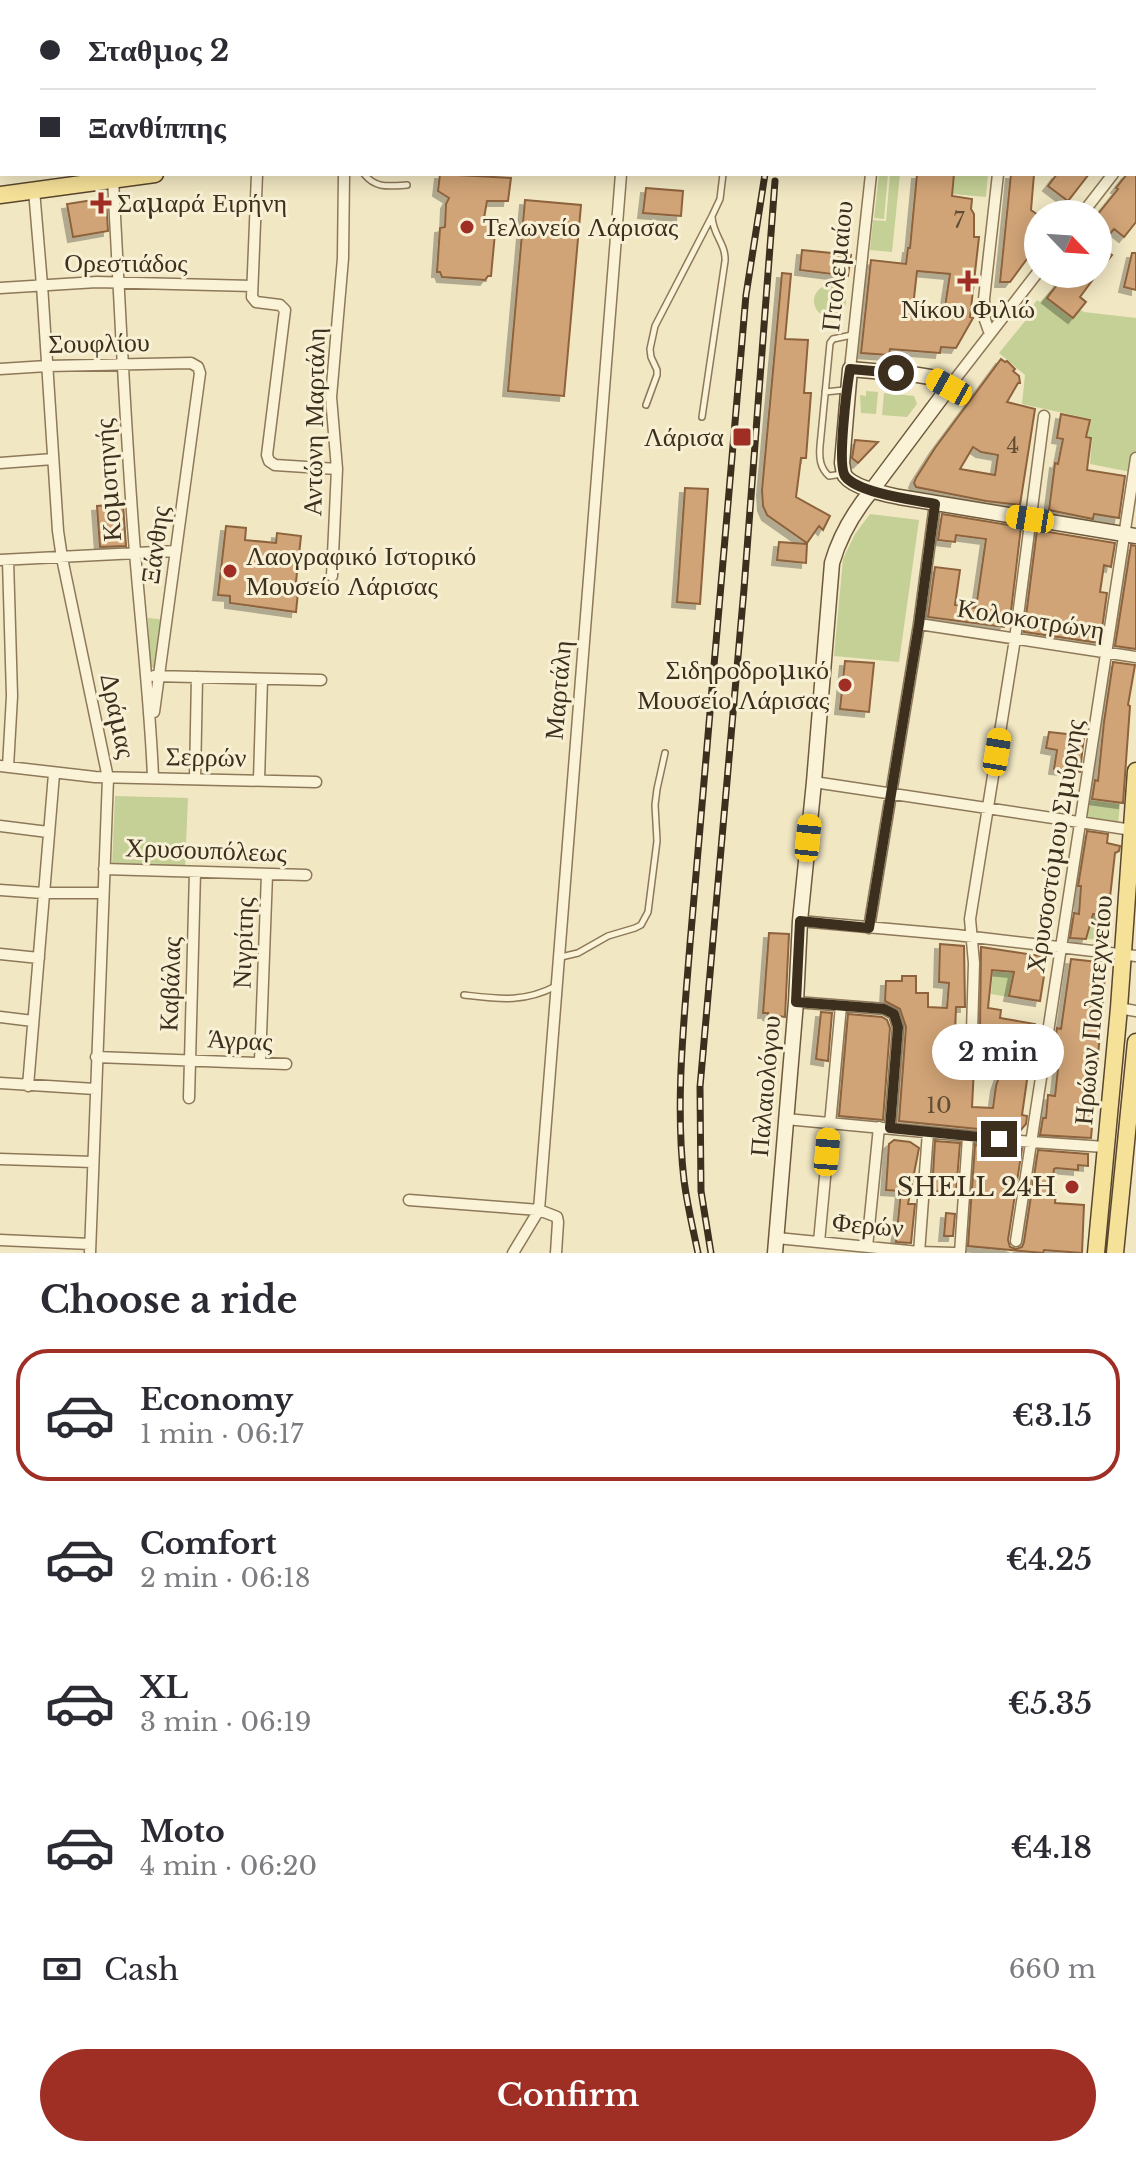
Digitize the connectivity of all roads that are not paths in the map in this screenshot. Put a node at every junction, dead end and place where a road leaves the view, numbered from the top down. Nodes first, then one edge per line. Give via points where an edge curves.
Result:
1 (141, 176) edge
2 (257, 176) edge
3 (344, 176) edge
4 (366, 176) edge
5 (621, 176) edge
6 (723, 176) edge
7 (871, 176) edge
8 (998, 176) edge
9 (1111, 176) edge
10 (113, 180) junction
11 (407, 185) dead end
12 (34, 190) junction
13 (0, 195) edge
14 (1093, 200) edge
15 (712, 216) junction
16 (119, 283) junction
17 (42, 285) junction
18 (252, 286) junction
19 (0, 288) edge
20 (1026, 288) edge
21 (990, 334) junction
22 (853, 335) junction
23 (122, 364) junction
24 (47, 366) junction
25 (198, 367) joint
26 (0, 369) edge
27 (850, 369) junction
28 (949, 387) junction
29 (847, 390) junction
30 (825, 392) junction
31 (646, 405) dead end
32 (1044, 416) dead end
33 (702, 417) dead end
34 (1136, 458) edge
35 (53, 459) junction
36 (0, 463) edge
37 (337, 469) junction
38 (844, 473) junction
39 (872, 490) junction
40 (935, 504) junction
41 (1030, 519) junction
42 (1130, 535) edge
43 (176, 551) junction
44 (135, 555) junction
45 (62, 558) junction
46 (4, 560) edge
47 (332, 576) dead end
48 (919, 624) junction
49 (1015, 639) junction
50 (1106, 653) junction
51 (1136, 657) edge
52 (148, 676) junction
53 (160, 676) junction
54 (197, 677) junction
55 (262, 679) junction
56 (321, 680) dead end
57 (151, 730) junction
58 (665, 753) dead end
59 (4, 766) edge
60 (1136, 771) edge
61 (54, 774) junction
62 (153, 777) junction
63 (108, 778) junction
64 (195, 779) junction
65 (259, 780) junction
66 (316, 782) dead end
67 (814, 782) junction
68 (891, 794) junction
69 (989, 808) junction
70 (1081, 822) junction
71 (0, 826) edge
72 (1132, 830) junction
73 (48, 832) junction
74 (104, 869) junction
75 (195, 872) junction
76 (267, 874) junction
77 (306, 875) dead end
78 (0, 890) edge
79 (43, 893) junction
80 (103, 893) junction
81 (800, 921) junction
82 (869, 928) junction
83 (971, 937) junction
84 (1062, 947) junction
85 (0, 954) edge
86 (1130, 955) edge
87 (559, 957) junction
88 (39, 958) junction
89 (557, 985) junction
90 (464, 995) dead end
91 (796, 1002) junction
92 (841, 1006) junction
93 (1119, 1008) junction
94 (1136, 1011) edge
95 (0, 1017) edge
96 (33, 1021) junction
97 (1136, 1042) edge
98 (942, 1044) dead end
99 (96, 1057) junction
100 (190, 1059) junction
101 (260, 1062) junction
102 (286, 1064) dead end
103 (0, 1083) edge
104 (28, 1086) junction
105 (95, 1089) junction
106 (189, 1098) dead end
107 (786, 1119) junction
108 (830, 1122) junction
109 (884, 1128) junction
110 (928, 1132) junction
111 (968, 1137) junction
112 (1031, 1142) junction
113 (1105, 1147) junction
114 (0, 1159) edge
115 (93, 1162) junction
116 (409, 1200) dead end
117 (539, 1210) junction
118 (0, 1240) edge
119 (1016, 1241) dead end
120 (819, 1242) junction
121 (776, 1246) edge
122 (867, 1247) junction
123 (90, 1248) edge
124 (919, 1252) edge
125 (513, 1253) edge
126 (556, 1253) edge
127 (954, 1253) edge
128 (960, 1253) edge
129 (1096, 1253) edge
130 (1115, 1253) edge

1 - 10 main road
2 - 18 street
3 - 37 street, Αντώνη Μαρτάλη via 331,397
4 - 11 lane via 381,187
5 - 87 street, Μαρτάλη
6 - 15 lane
7 - 22 street, Πτολεμαίου
8 - 21 street via 984,299
9 - 14 street
10 - 12 main road
10 - 16 street, Κομοτηνής
12 - 13 main road
12 - 17 street, Δράμας
15 - 31 lane via 655,326 650,349 657,375
15 - 33 lane via 725,254
16 - 17 street, Ορεστιάδος
16 - 18 street, Ορεστιάδος
16 - 23 street, Κομοτηνής
17 - 19 street, Ορεστιάδος
17 - 24 street, Δράμας
18 - 37 street via 256,302 285,310 269,461
20 - 21 street, Παλαιολόγου
21 - 28 street, Παλαιολόγου
22 - 27 street, Πτολεμαίου
22 - 30 lane via 830,343
23 - 24 street, Σουφλίου
23 - 25 street, Σουφλίου
23 - 44 street, Κομοτηνής
24 - 26 street, Σουφλίου
24 - 35 street, Δράμας
25 - 43 street, Ξάνθης
27 - 28 street via 918,375
27 - 29 street, Πτολεμαίου
28 - 39 street, Παλαιολόγου
29 - 30 lane
29 - 38 street, Πτολεμαίου
30 - 38 lane via 820,461 829,476
32 - 41 street
34 - 42 street, Χρυσοστόμου Σμύρνης
35 - 36 street
35 - 45 street, Δράμας
37 - 47 street, Αντώνη Μαρτάλη
38 - 39 street
39 - 40 street
39 - 67 street, Παλαιολόγου via 849,521 832,563
40 - 41 street
40 - 48 street
41 - 42 street
41 - 49 street
42 - 50 street, Χρυσοστόμου Σμύρνης
43 - 44 street
43 - 53 street, Ξάνθης
44 - 45 street
44 - 52 street, Κομοτηνής
45 - 46 street
45 - 63 street, Δράμας
46 - 59 street via 12,696
48 - 49 street, Κολοκοτρώνη
48 - 68 street
49 - 50 street, Κολοκοτρώνη
49 - 69 street
50 - 51 street, Κολοκοτρώνη
50 - 70 street, Χρυσοστόμου Σμύρνης
52 - 53 street
52 - 57 street, Κομοτηνής
53 - 54 street
53 - 57 street, Ξάνθης
54 - 55 street
54 - 64 street
55 - 56 street
55 - 65 street
57 - 62 street, Κομοτηνής
58 - 87 lane via 645,920
59 - 61 street, Σερρών
60 - 72 main road, Ηρώων Πολυτεχνείου
61 - 63 street, Σερρών
61 - 73 street
62 - 63 street, Σερρών
62 - 64 street, Σερρών
63 - 74 street, Δράμας
64 - 65 street, Σερρών
65 - 66 street, Σερρών
67 - 68 street
67 - 81 street, Παλαιολόγου
68 - 69 street
68 - 82 street
69 - 70 street
69 - 83 street
70 - 72 street
70 - 84 street, Χρυσοστόμου Σμύρνης
71 - 73 street
72 - 86 main road, Ηρώων Πολυτεχνείου
73 - 79 street
74 - 75 street, Χρυσουπόλεως
74 - 80 street, Δράμας
75 - 76 street, Χρυσουπόλεως
75 - 100 street, Καβάλας
76 - 77 street, Χρυσουπόλεως
76 - 101 street, Νιγρίτης
78 - 79 street
79 - 80 street
79 - 88 street
80 - 99 street, Δράμας
81 - 82 street
81 - 91 street, Παλαιολόγου
82 - 83 street
83 - 84 street
83 - 98 street via 972,1032 966,1041
84 - 86 street
84 - 112 street, Χρυσοστόμου Σμύρνης
85 - 88 street
86 - 93 main road, Ηρώων Πολυτεχνείου
87 - 89 street, Μαρτάλη
88 - 96 street
89 - 90 lane via 506,1000
89 - 117 street, Μαρτάλη
91 - 92 street
91 - 107 street, Παλαιολόγου
92 - 108 street
92 - 109 street via 894,1014 898,1027
93 - 94 street
93 - 113 main road, Ηρώων Πολυτεχνείου
95 - 96 street
96 - 104 street
97 - 130 main road, Ηρώων Πολυτεχνείου
99 - 100 street, Άγρας
99 - 105 street, Δράμας
100 - 101 street, Άγρας
100 - 106 street, Καβάλας
101 - 102 street, Άγρας
103 - 104 street
104 - 105 street
105 - 115 street, Δράμας
107 - 108 street
107 - 121 street, Παλαιολόγου
108 - 109 street
108 - 120 street
109 - 110 street
109 - 122 street
110 - 111 street
110 - 124 street
111 - 112 street
111 - 128 street
112 - 113 street
112 - 119 street, Χρυσοστόμου Σμύρνης
113 - 129 main road, Ηρώων Πολυτεχνείου
114 - 115 street
115 - 123 street, Δράμας
116 - 117 street
117 - 125 street
117 - 126 street via 557,1217
118 - 123 street
120 - 121 street, Φερών
120 - 122 street, Φερών
122 - 124 street, Φερών
124 - 127 street, Φερών

